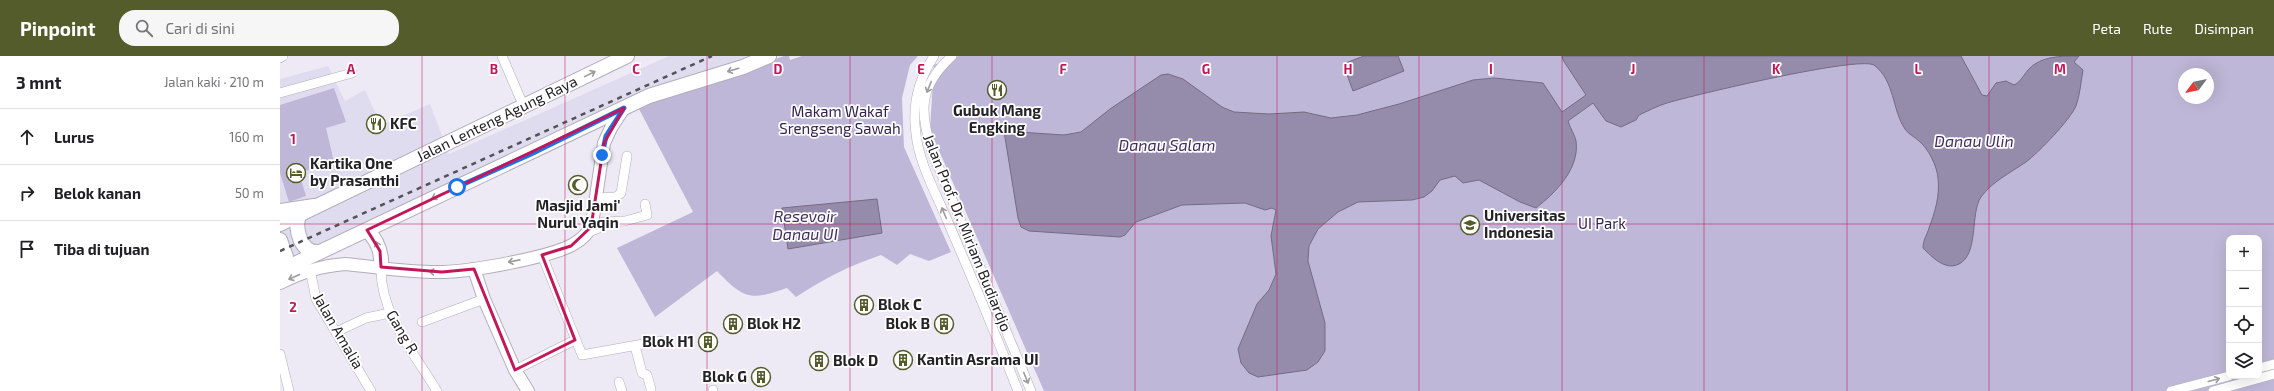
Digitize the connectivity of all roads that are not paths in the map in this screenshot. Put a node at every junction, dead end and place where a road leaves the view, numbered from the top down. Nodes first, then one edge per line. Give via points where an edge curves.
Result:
1 (284, 56) edge
2 (502, 56) edge
3 (627, 56) edge
4 (769, 56) edge
5 (934, 56) edge
6 (952, 56) edge
7 (280, 58) edge
8 (352, 74) dead end
9 (280, 93) edge
10 (524, 107) junction
11 (624, 108) junction
12 (627, 156) dead end
13 (596, 198) junction
14 (322, 204) junction
15 (645, 204) dead end
16 (280, 210) edge
17 (300, 215) junction
18 (961, 222) junction
19 (280, 224) edge
20 (950, 226) junction
21 (367, 230) junction
22 (588, 232) junction
23 (280, 240) edge
24 (319, 252) junction
25 (542, 255) junction
26 (381, 267) junction
27 (310, 269) junction
28 (474, 269) junction
29 (280, 270) edge
30 (280, 283) edge
31 (484, 299) junction
32 (390, 313) junction
33 (422, 322) dead end
34 (336, 332) junction
35 (575, 340) junction
36 (660, 341) dead end
37 (635, 346) junction
38 (280, 354) edge
39 (2274, 364) edge
40 (2262, 367) edge
41 (515, 370) junction
42 (2274, 374) edge
43 (2226, 377) edge
44 (651, 389) dead end
45 (289, 391) edge
46 (371, 391) edge
47 (438, 391) edge
48 (525, 391) edge
49 (1018, 391) edge
50 (1031, 391) edge
51 (2171, 391) edge
52 (2213, 391) edge

1 - 7 street
2 - 10 street
10 -> 3 main road, Jalan Lenteng Agung Raya
4 -> 11 main road via 743,67 660,92
20 -> 5 street, Jalan Prof. Dr. Miriam Budiardjo via 920,155 914,119 918,90
6 -> 18 street, Jalan Prof. Dr. Miriam Budiardjo via 934,74 927,91 923,106 924,125
8 - 9 street
10 - 14 main road, Jalan Lenteng Agung Raya
11 - 13 main road via 610,128 604,143
11 -> 21 main road
12 - 13 street via 621,192 616,196
13 - 22 main road via 594,219
14 - 16 main road
14 - 17 main road, Jalan Lenteng Agung Raya
15 - 22 street via 647,215 625,222 603,222 597,229
17 - 19 main road, Jalan Lenteng Agung Raya
17 - 24 main road via 296,228 301,241 306,247
18 - 20 street
18 -> 50 street, Jalan Prof. Dr. Miriam Budiardjo
20 - 49 street, Jalan Prof. Dr. Miriam Budiardjo
21 - 24 main road
26 -> 21 main road via 380,250
22 - 25 main road via 571,246
23 - 29 main road via 286,257
24 - 29 main road
25 -> 28 main road
25 - 35 street
26 - 27 main road via 345,264
28 -> 26 main road via 442,272
26 - 32 street, Gang R via 382,289
27 -> 30 main road
27 - 34 street, Jalan Amalia via 316,299
28 - 31 main road
31 - 33 street
31 - 41 main road
32 - 34 street via 366,318
32 - 47 street, Gang R
34 - 46 street, Jalan Amalia
35 - 37 street via 584,355
35 - 41 street
36 - 37 street
37 - 44 street via 642,373 647,375
38 - 45 street
39 - 40 street
41 - 48 main road
42 - 52 street
51 -> 43 street

